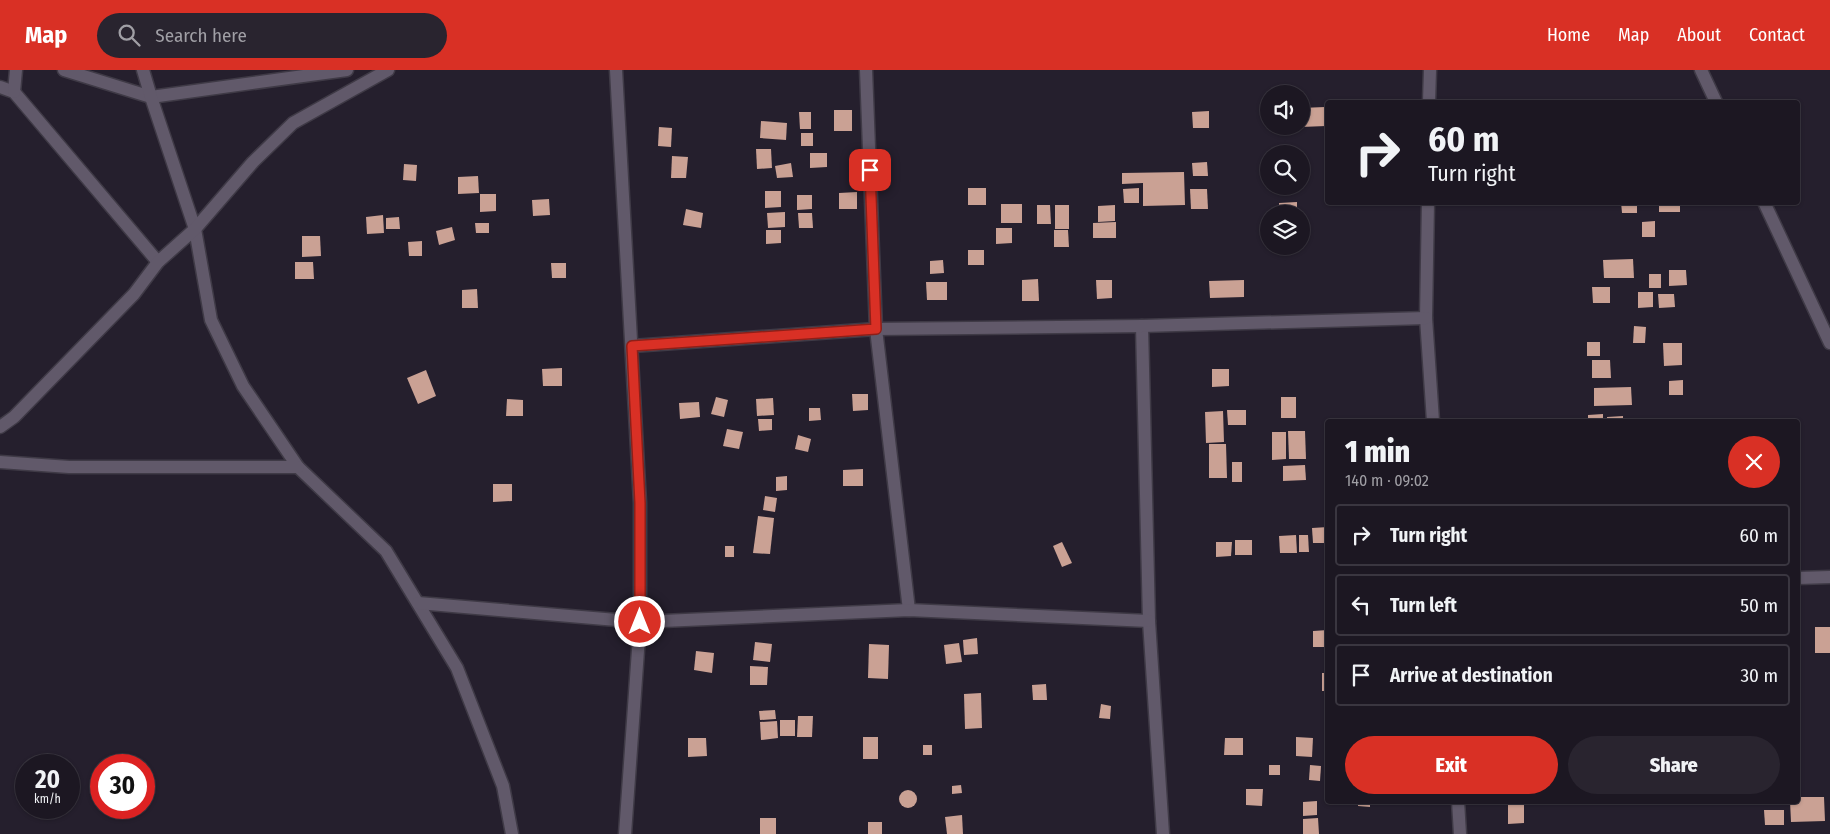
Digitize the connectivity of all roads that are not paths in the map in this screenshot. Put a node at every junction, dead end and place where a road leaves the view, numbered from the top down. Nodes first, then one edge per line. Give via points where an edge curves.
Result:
1 (16, 70) edge
2 (64, 70) edge
3 (143, 70) edge
4 (347, 70) edge
5 (388, 70) edge
6 (616, 70) edge
7 (866, 70) edge
8 (1430, 70) edge
9 (1701, 70) edge
10 (0, 87) edge
11 (14, 92) junction
12 (150, 97) junction
13 (1429, 100) edge
14 (1715, 100) edge
15 (1428, 205) edge
16 (1765, 205) edge
17 (195, 229) junction
18 (158, 262) junction
19 (1426, 318) junction
20 (1142, 326) junction
21 (876, 329) junction
22 (1830, 343) edge
23 (632, 346) junction
24 (1433, 419) edge
25 (0, 427) edge
26 (0, 462) edge
27 (298, 466) junction
28 (1830, 577) edge
29 (1800, 578) edge
30 (418, 603) junction
31 (909, 610) junction
32 (1149, 621) junction
33 (640, 622) junction
34 (1458, 804) edge
35 (512, 834) edge
36 (625, 834) edge
37 (1163, 834) edge
38 (1460, 834) edge

1 - 11 street
2 - 12 street
3 - 12 street
4 - 12 street
5 - 17 street via 293,123 253,162
6 - 23 street
7 - 21 street
8 - 13 street
9 - 14 street
10 - 11 street
11 - 18 street
12 - 17 street
15 - 19 street
16 - 22 street
17 - 18 street
17 - 27 street via 211,320 243,386
18 - 25 street via 134,294 14,417
19 - 20 street
19 - 24 street
20 - 21 street
20 - 32 street
21 - 23 street
21 - 31 street
23 - 33 street via 640,503
26 - 27 street via 69,468
27 - 30 street via 386,551
28 - 29 street
30 - 33 street
30 - 35 street via 457,668 503,786
31 - 32 street
31 - 33 street
32 - 37 street
33 - 36 street
34 - 38 street

